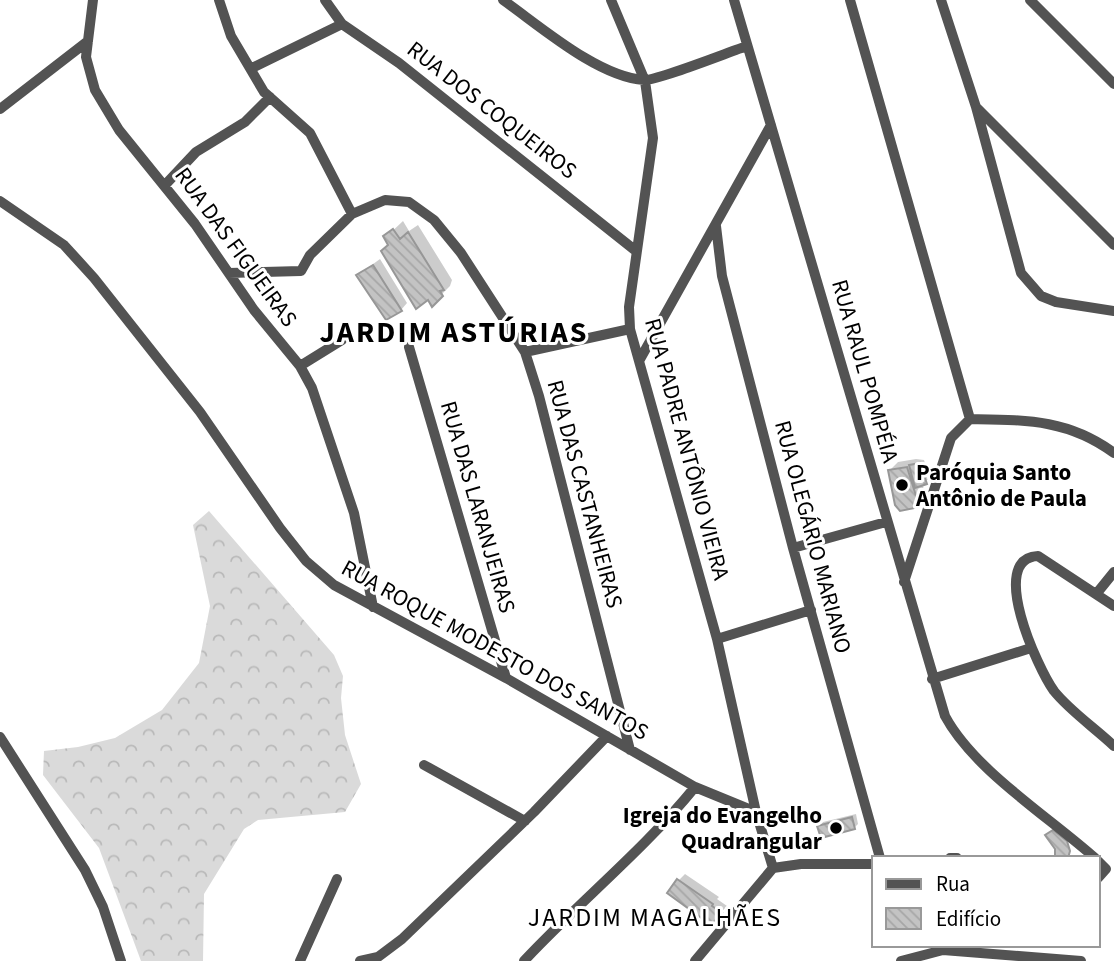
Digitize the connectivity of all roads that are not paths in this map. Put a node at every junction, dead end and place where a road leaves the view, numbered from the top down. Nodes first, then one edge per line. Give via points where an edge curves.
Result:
1 (93, 0) edge
2 (219, 0) edge
3 (324, 0) edge
4 (503, 0) edge
5 (611, 0) edge
6 (734, 0) edge
7 (850, 0) edge
8 (941, 0) edge
9 (1030, 0) edge
10 (342, 24) junction
11 (88, 41) junction
12 (747, 46) junction
13 (251, 68) junction
14 (645, 80) junction
15 (1114, 84) edge
16 (270, 97) junction
17 (976, 107) junction
18 (0, 109) edge
19 (771, 125) junction
20 (165, 185) junction
21 (0, 201) edge
22 (352, 214) junction
23 (716, 226) junction
24 (1114, 244) edge
25 (636, 251) junction
26 (229, 273) junction
27 (1114, 311) edge
28 (629, 329) junction
29 (342, 340) dead end
30 (409, 347) dead end
31 (525, 352) junction
32 (639, 361) junction
33 (300, 366) junction
34 (970, 419) junction
35 (1114, 453) edge
36 (886, 522) junction
37 (793, 548) junction
38 (1114, 572) edge
39 (903, 584) junction
40 (1097, 593) junction
41 (373, 607) junction
42 (1114, 607) edge
43 (811, 610) junction
44 (717, 639) junction
45 (1031, 648) junction
46 (506, 678) junction
47 (932, 679) junction
48 (607, 736) junction
49 (0, 737) edge
50 (1114, 746) edge
51 (630, 750) junction
52 (424, 765) dead end
53 (695, 787) junction
54 (756, 812) junction
55 (525, 821) junction
56 (879, 856) edge
57 (1094, 856) edge
58 (872, 863) edge
59 (773, 868) junction
60 (337, 879) dead end
61 (121, 961) edge
62 (300, 961) edge
63 (359, 961) edge
64 (524, 961) edge
65 (695, 961) edge
66 (901, 961) edge
67 (1081, 961) edge

1 - 11 street, RUA DAS FIGUEIRAS
2 - 13 street via 231,36
3 - 10 street, RUA DOS COQUEIROS
4 - 14 street via 582,55 610,70
5 - 14 street, RUA PADRE ANTÔNIO VIEIRA
6 - 12 street, RUA RAUL POMPÉIA
7 - 34 street
8 - 17 street
9 - 15 street
10 - 13 street
10 - 25 street, RUA DOS COQUEIROS
11 - 18 street
11 - 20 street, RUA DAS FIGUEIRAS via 86,57 95,90 119,130
12 - 14 street
12 - 19 street, RUA RAUL POMPÉIA
13 - 16 street
14 - 25 street, RUA PADRE ANTÔNIO VIEIRA via 653,138
16 - 20 street via 245,122 196,152
16 - 22 street via 310,133
17 - 24 street
17 - 27 street via 1021,273 1030,287 1056,302
19 - 23 street
19 - 36 street, RUA RAUL POMPÉIA
20 - 26 street, RUA DAS FIGUEIRAS
21 - 41 street, RUA ROQUE MODESTO DOS SANTOS via 64,245 94,278 208,422 306,561 334,585
22 - 26 street, RUA DAS CASTANHEIRAS via 310,255 301,271
22 - 31 street, RUA DAS CASTANHEIRAS via 397,199 434,220
23 - 32 street
23 - 37 street, RUA OLEGÁRIO MARIANO via 722,276
25 - 28 street, RUA PADRE ANTÔNIO VIEIRA
26 - 33 street, RUA DAS FIGUEIRAS
28 - 31 street
28 - 32 street, RUA PADRE ANTÔNIO VIEIRA
29 - 33 street
30 - 46 street, RUA DAS LARANJEIRAS
31 - 51 street, RUA DAS CASTANHEIRAS
32 - 44 street, RUA PADRE ANTÔNIO VIEIRA
33 - 41 street, RUA DAS FIGUEIRAS via 324,416 354,513
34 - 35 street via 1037,420 1075,430
34 - 39 street via 950,438
36 - 37 street
36 - 39 street, RUA RAUL POMPÉIA
37 - 43 street, RUA OLEGÁRIO MARIANO
38 - 40 street
39 - 47 street, RUA RAUL POMPÉIA
40 - 42 street
40 - 45 street via 1038,556 1022,560 1015,578
41 - 46 street, RUA ROQUE MODESTO DOS SANTOS
43 - 44 street
43 - 56 street, RUA OLEGÁRIO MARIANO
44 - 54 street, RUA PADRE ANTÔNIO VIEIRA
45 - 47 street
45 - 50 street via 1058,695
46 - 48 street, RUA ROQUE MODESTO DOS SANTOS
47 - 57 street, RUA RAUL POMPÉIA via 949,725 975,757
48 - 51 street, RUA ROQUE MODESTO DOS SANTOS
48 - 55 street
49 - 61 street via 96,889
51 - 53 street, RUA ROQUE MODESTO DOS SANTOS
52 - 55 street
53 - 54 street, RUA ROQUE MODESTO DOS SANTOS
53 - 64 street via 665,824
54 - 59 street, RUA PADRE ANTÔNIO VIEIRA
55 - 63 street via 402,939 378,957
58 - 59 street
59 - 65 street
60 - 62 street
66 - 67 street via 943,950

